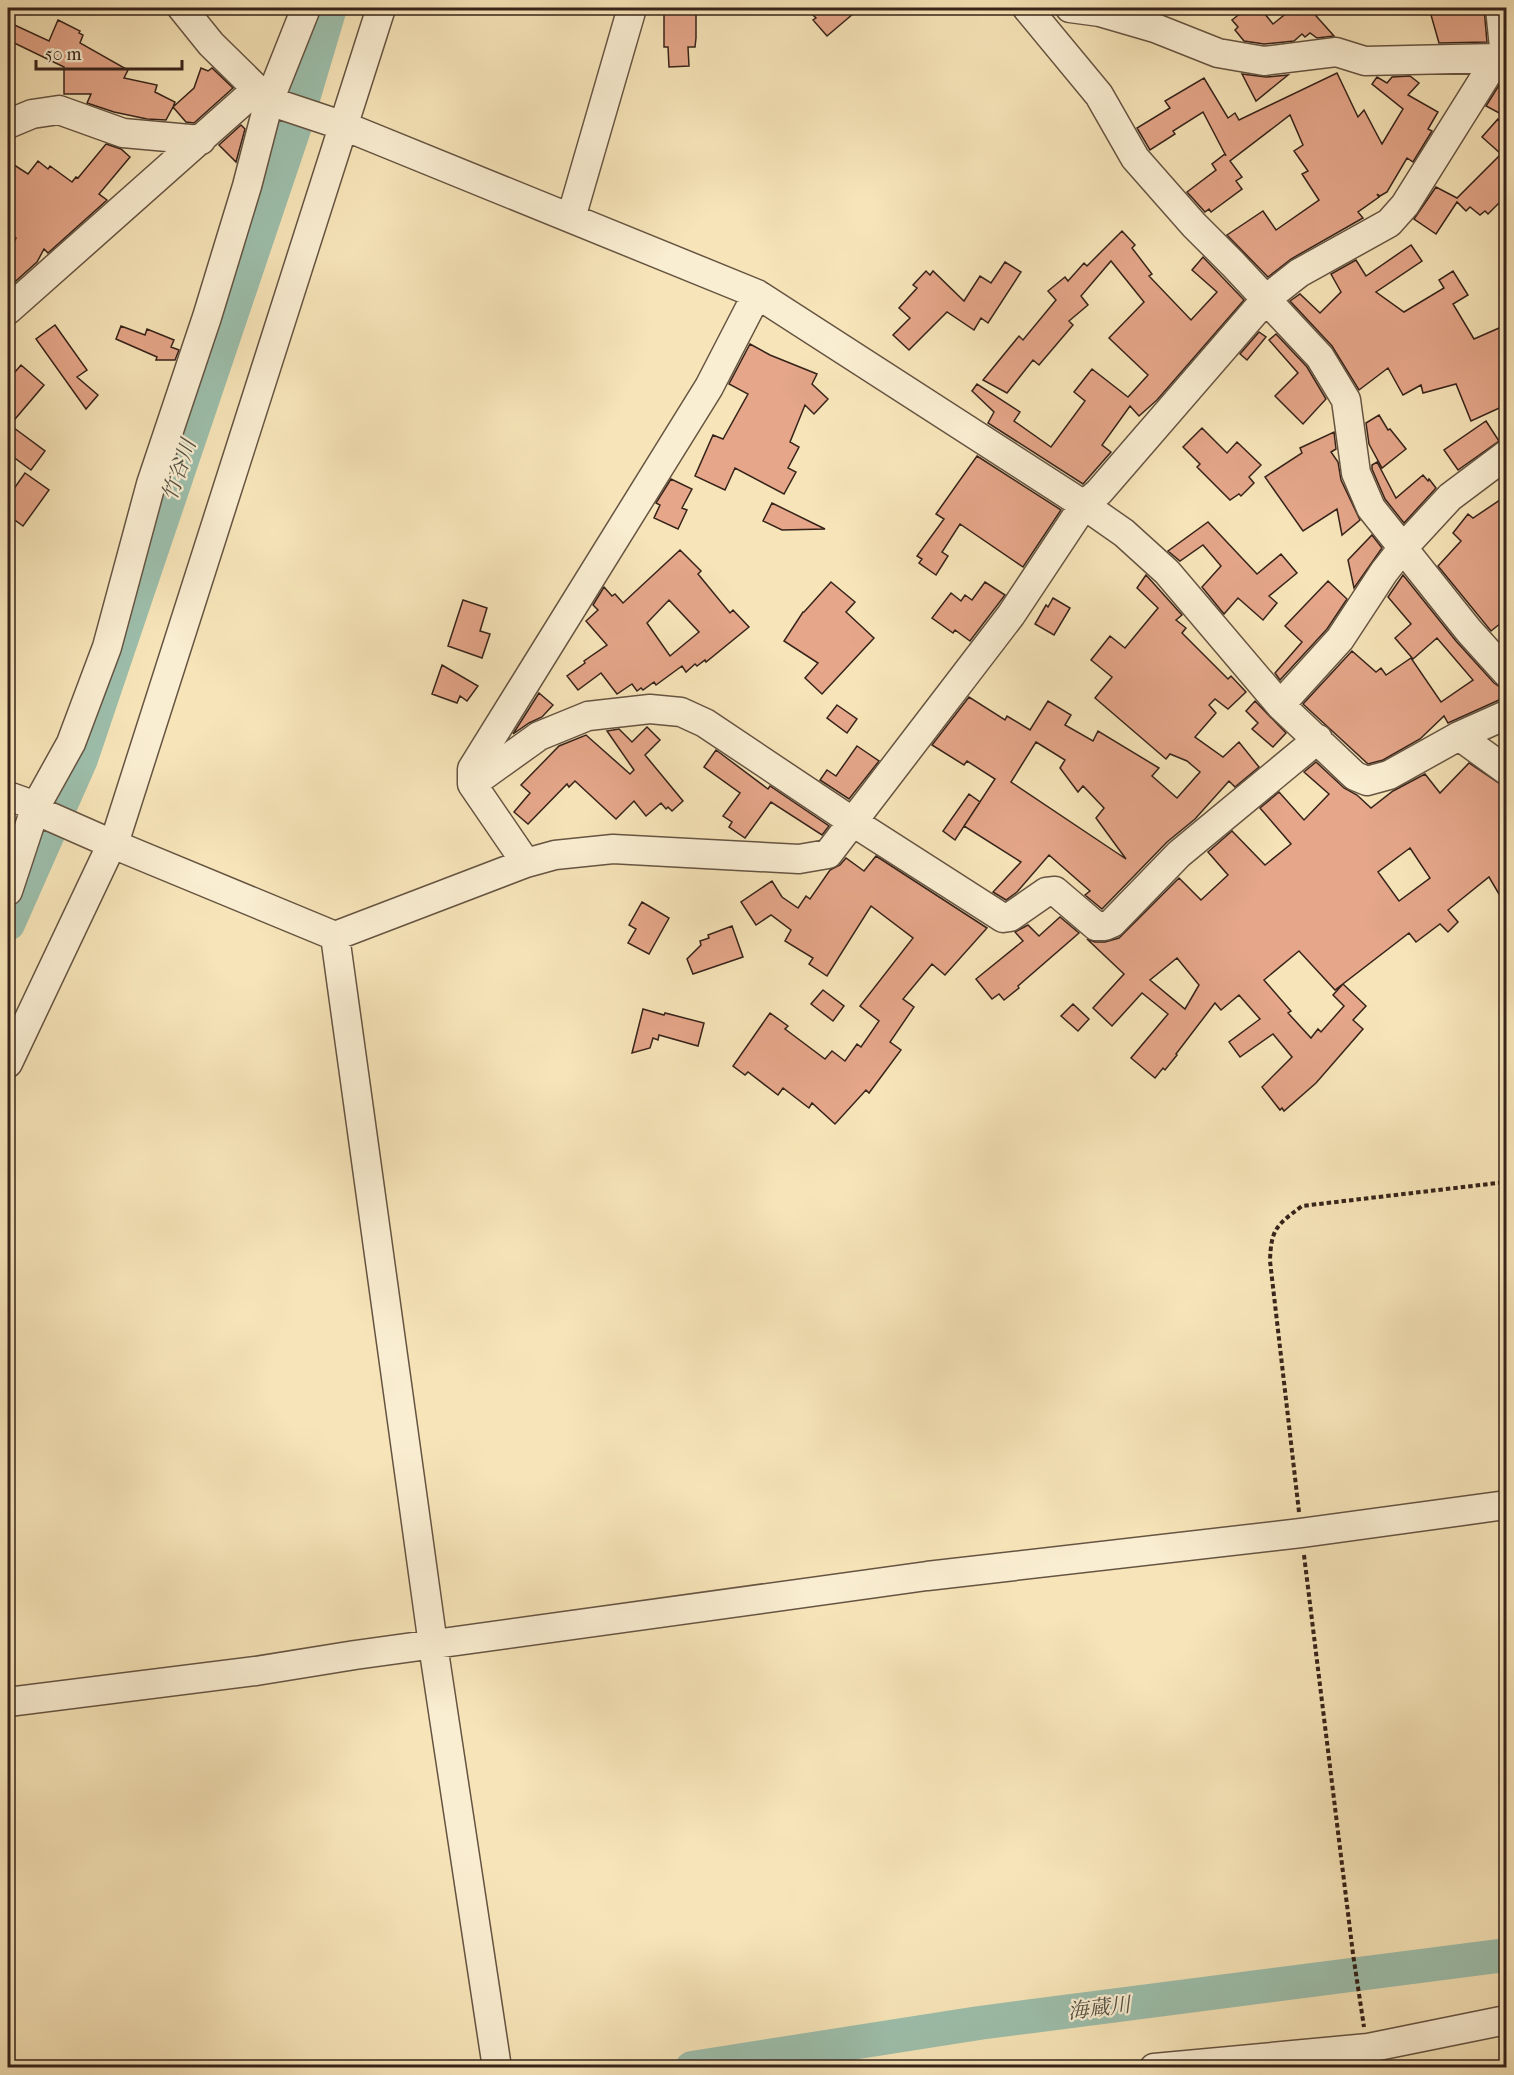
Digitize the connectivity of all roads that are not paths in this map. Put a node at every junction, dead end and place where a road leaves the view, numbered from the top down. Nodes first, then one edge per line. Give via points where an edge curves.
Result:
1 (182, 8) edge
2 (306, 8) edge
3 (381, 8) edge
4 (632, 8) edge
5 (1027, 8) edge
6 (1070, 8) edge
7 (1500, 8) edge
8 (1503, 57) edge
9 (269, 99) junction
10 (335, 123) junction
11 (8, 124) edge
12 (201, 140) junction
13 (571, 218) junction
14 (757, 294) junction
15 (1266, 299) junction
16 (8, 310) edge
17 (1506, 455) edge
18 (1083, 505) junction
19 (1402, 549) junction
20 (1506, 672) edge
21 (1280, 705) junction
22 (1506, 715) edge
23 (1459, 736) junction
24 (1318, 739) junction
25 (1506, 770) edge
26 (472, 784) junction
27 (8, 796) edge
28 (40, 810) junction
29 (853, 822) junction
30 (108, 842) junction
31 (526, 863) junction
32 (8, 891) edge
33 (335, 936) junction
34 (8, 1063) edge
35 (1506, 1505) edge
36 (433, 1646) junction
37 (8, 1702) edge
38 (1506, 2020) edge
39 (497, 2067) edge
40 (1154, 2067) edge

1 - 9 street via 211,44
2 - 9 street
3 - 10 street
4 - 13 street
5 - 15 street via 1099,95 1135,158
6 - 8 street via 1155,28 1218,53 1264,61 1336,52 1365,61
7 - 8 street
8 - 15 street via 1389,223 1299,273
9 - 10 street
9 - 12 street
9 - 28 street via 207,317 151,484 107,647 71,743
10 - 13 street
10 - 30 street
11 - 12 street via 32,114 59,110 123,132
12 - 16 street
13 - 14 street
14 - 18 street
14 - 26 street via 709,387 472,769
15 - 18 street via 1100,492
15 - 19 street via 1320,357 1346,400 1356,473 1371,508
17 - 19 street via 1450,497
18 - 21 street via 1124,533 1167,572
18 - 29 street via 1011,615
19 - 20 street
19 - 21 street via 1340,639
21 - 24 street
22 - 23 street
23 - 24 street via 1397,770 1367,781 1355,776
23 - 25 street
24 - 29 street via 1179,854 1105,927 1096,926 1055,891 1046,892 1003,918
26 - 29 street via 539,735 588,716 650,709 681,712 705,723
26 - 31 street
27 - 28 street
28 - 30 street
28 - 32 street
29 - 31 street via 828,854 799,859 613,849 555,855
30 - 33 street
30 - 34 street
31 - 33 street
33 - 36 street
35 - 36 street via 927,1576
36 - 37 street
36 - 39 street
38 - 40 street via 1368,2048

